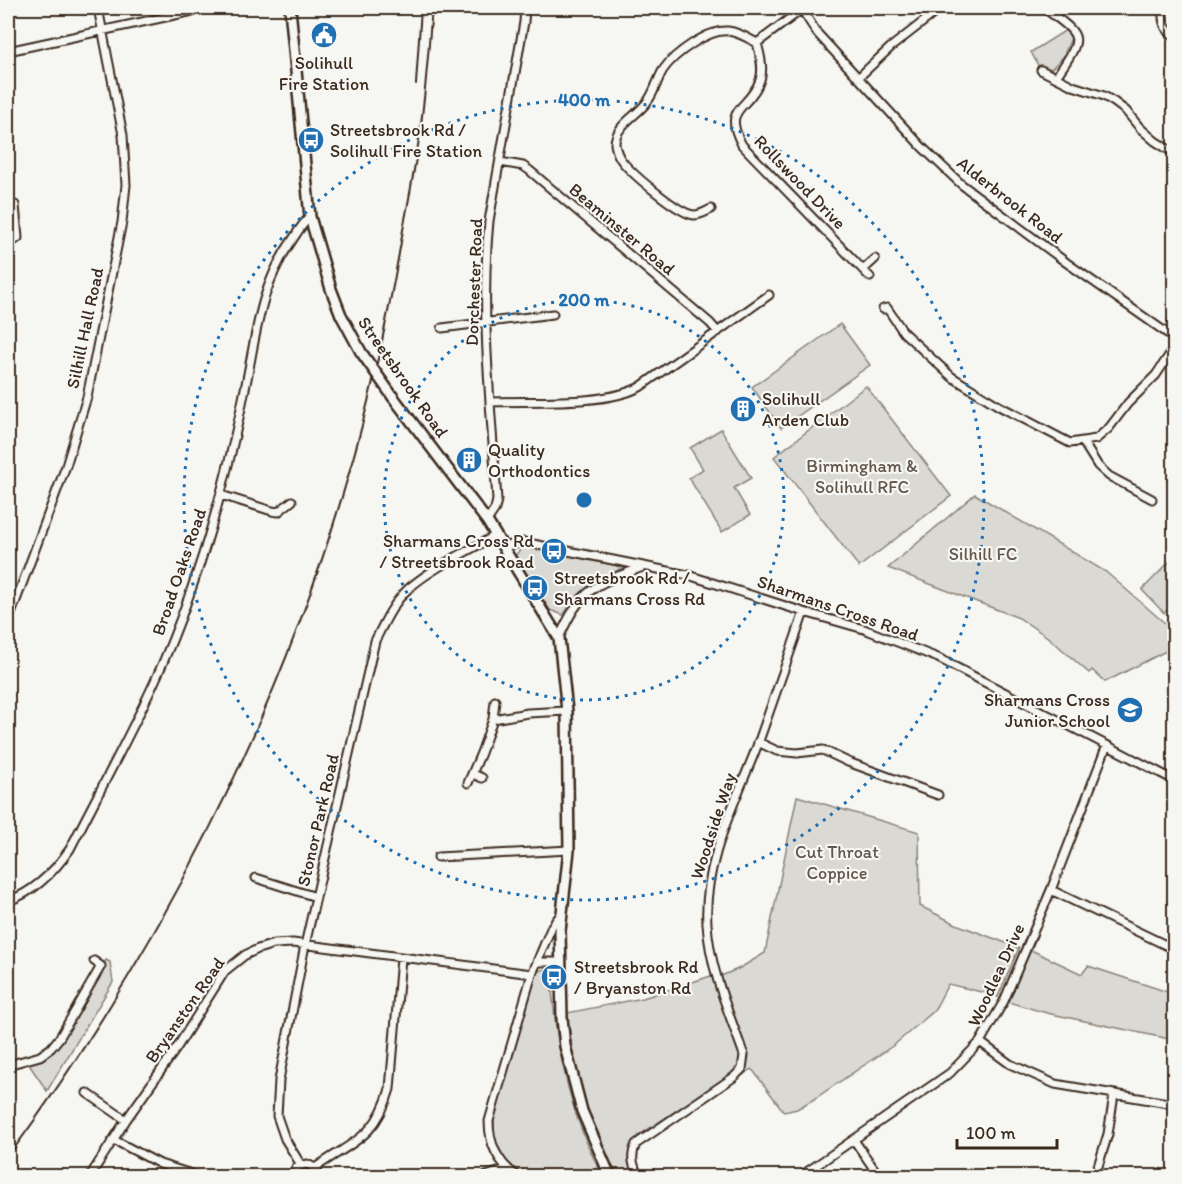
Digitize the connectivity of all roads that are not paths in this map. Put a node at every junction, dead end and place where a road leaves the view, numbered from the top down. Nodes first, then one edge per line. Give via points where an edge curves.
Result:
1 (98, 8) edge
2 (207, 8) edge
3 (290, 8) edge
4 (525, 8) edge
5 (941, 8) edge
6 (1044, 8) edge
7 (1164, 8) edge
8 (801, 9) edge
9 (103, 31) junction
10 (1174, 36) edge
11 (757, 43) junction
12 (8, 51) edge
13 (1041, 70) dead end
14 (1056, 77) junction
15 (858, 78) junction
16 (1174, 153) edge
17 (500, 162) junction
18 (15, 205) dead end
19 (711, 208) dead end
20 (310, 217) junction
21 (8, 242) edge
22 (875, 259) dead end
23 (864, 270) junction
24 (870, 277) dead end
25 (769, 295) dead end
26 (883, 309) dead end
27 (553, 314) dead end
28 (485, 322) junction
29 (442, 328) dead end
30 (718, 332) junction
31 (1174, 338) edge
32 (1174, 348) edge
33 (490, 402) junction
34 (1083, 442) junction
35 (221, 495) junction
36 (1152, 500) dead end
37 (292, 501) dead end
38 (487, 521) junction
39 (496, 536) junction
40 (503, 547) junction
41 (645, 566) junction
42 (804, 612) junction
43 (8, 622) edge
44 (559, 638) junction
45 (495, 701) dead end
46 (567, 711) junction
47 (493, 719) junction
48 (758, 742) junction
49 (1107, 745) junction
50 (473, 774) junction
51 (482, 778) dead end
52 (1174, 780) edge
53 (468, 783) dead end
54 (938, 795) dead end
55 (569, 850) junction
56 (438, 857) dead end
57 (256, 878) dead end
58 (1051, 890) junction
59 (316, 897) junction
60 (8, 901) edge
61 (561, 914) junction
62 (305, 945) junction
63 (1174, 949) edge
64 (401, 958) junction
65 (94, 961) dead end
66 (537, 962) junction
67 (559, 962) junction
68 (532, 974) junction
69 (980, 1042) junction
70 (8, 1065) edge
71 (87, 1093) dead end
72 (1114, 1095) junction
73 (1174, 1104) edge
74 (126, 1120) junction
75 (114, 1140) junction
76 (854, 1140) junction
77 (301, 1165) junction
78 (315, 1168) junction
79 (507, 1169) junction
80 (90, 1176) edge
81 (198, 1176) edge
82 (292, 1176) edge
83 (320, 1176) edge
84 (486, 1176) edge
85 (517, 1176) edge
86 (610, 1176) edge
87 (638, 1176) edge
88 (801, 1176) edge
89 (879, 1176) edge
90 (1095, 1176) edge

1 - 9 street, Silhill Hall Road
2 - 9 street
3 - 20 main road, Streetsbrook Road
4 - 17 street, Dorchester Road
5 - 15 street
6 - 14 street via 1072,28 1077,37 1076,46
7 - 10 street via 1163,25
8 - 11 street
8 - 15 street, Alderbrook Road via 816,33
9 - 12 street
9 - 43 street, Silhill Hall Road via 123,135 126,185 122,222 84,407
11 - 19 street via 725,30 708,35 673,57 649,100 617,135 616,152 621,161 667,201 695,215
11 - 23 street, Rollswood Drive via 762,71 753,93 735,116 735,132 742,145
13 - 14 street
14 - 16 street via 1114,102 1155,141
15 - 31 street, Alderbrook Road via 961,184
17 - 28 street, Dorchester Road via 487,250
17 - 30 street, Beaminster Road via 529,170
18 - 21 street via 18,238
20 - 35 street, Broad Oaks Road via 287,247 265,291
20 - 38 main road, Streetsbrook Road, bridge via 331,289 361,352
22 - 23 street
23 - 24 street, Rollswood Drive
25 - 30 street
26 - 34 street via 887,308 904,333 952,377 1052,435
27 - 28 street
28 - 29 street
28 - 33 street, Dorchester Road
30 - 33 street via 640,387 618,396
32 - 34 street via 1156,375 1128,402 1109,428 1096,439
33 - 38 street, Dorchester Road via 497,500
34 - 36 street via 1109,476
35 - 37 street via 272,512
35 - 60 street, Broad Oaks Road via 198,571 154,683 70,849 56,869 37,885
38 - 39 main road, Streetsbrook Road
39 - 40 main road, Streetsbrook Road
39 - 59 street, Stonor Park Road via 418,581 385,620 375,641
40 - 41 street, Sharmans Cross Road via 523,542
40 - 44 main road, Streetsbrook Road
41 - 42 street, Sharmans Cross Road via 688,574
41 - 44 street via 609,579 587,593 568,617
42 - 48 street, Woodside Way
42 - 49 street, Sharmans Cross Road via 864,628 938,658
44 - 46 main road, Streetsbrook Road
45 - 47 street
46 - 47 street
46 - 55 main road, Streetsbrook Road
47 - 50 street
48 - 54 street via 777,751 823,750
48 - 87 street, Woodside Way via 713,866 707,909 716,977 744,1060 742,1069 636,1144 632,1161
49 - 52 street, Sharmans Cross Road
49 - 58 street, Woodlea Drive
50 - 51 street
50 - 53 street
55 - 56 street
55 - 61 main road, Streetsbrook Road
57 - 59 street
58 - 63 street
58 - 69 street, Woodlea Drive via 1004,1001
59 - 62 street, Stonor Park Road
61 - 66 street, Streetsbrook Road
61 - 67 main road, Streetsbrook Road
62 - 64 street, Bryanston Road
62 - 74 street, Bryanston Road via 274,944 258,949 225,971
62 - 77 street, Stonor Park Road via 277,1095 285,1139
64 - 68 street, Bryanston Road
64 - 78 street via 390,1089 384,1108 366,1134
65 - 70 street via 101,966 60,1037 40,1056
66 - 67 street
66 - 68 street, Streetsbrook Road
67 - 86 main road, Streetsbrook Road via 565,1046 582,1111
68 - 79 street, Streetsbrook Road via 489,1121 493,1148
69 - 72 street via 1035,1077
69 - 76 street, Woodlea Drive via 950,1073
71 - 74 street
72 - 73 street
72 - 90 street via 1108,1134
74 - 75 street, Bryanston Road
75 - 80 street, Bryanston Road
75 - 81 street via 160,1164
76 - 88 street, Woodlea Drive
76 - 89 street
77 - 78 street
77 - 82 street
78 - 83 street
79 - 84 street
79 - 85 street, Streetsbrook Road

